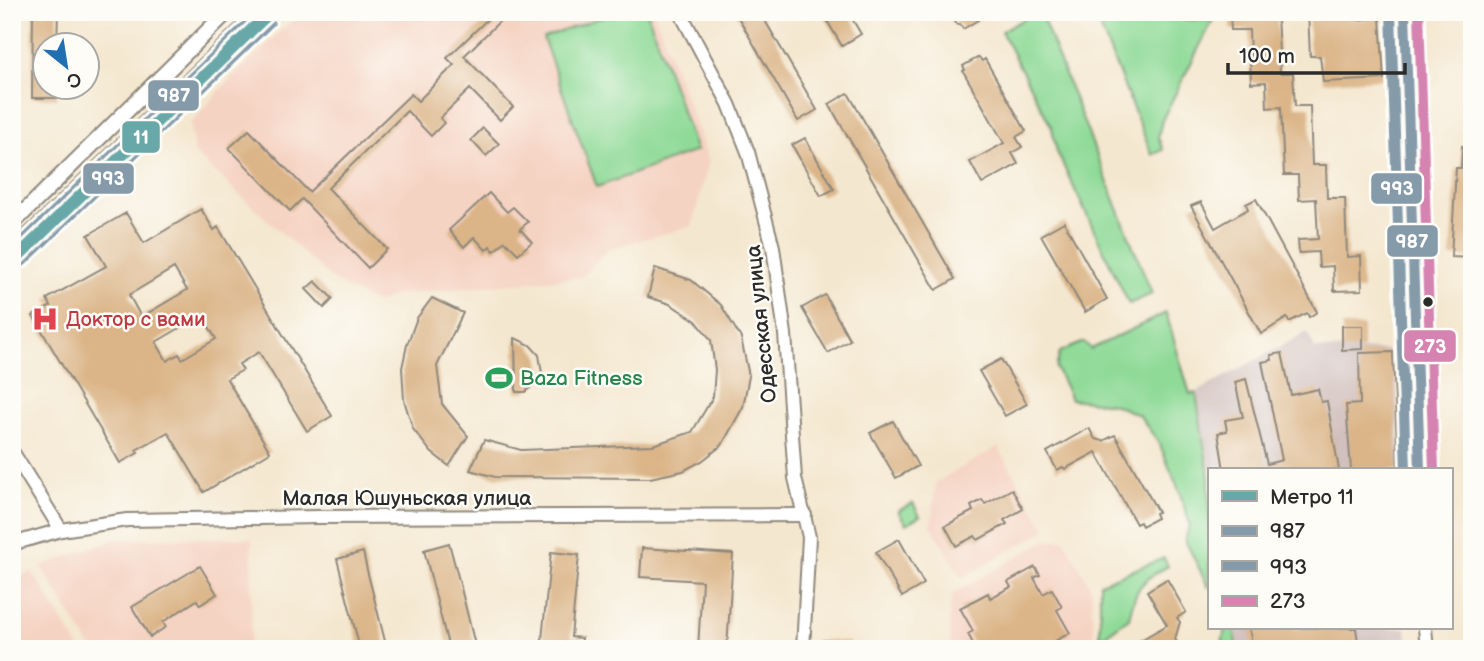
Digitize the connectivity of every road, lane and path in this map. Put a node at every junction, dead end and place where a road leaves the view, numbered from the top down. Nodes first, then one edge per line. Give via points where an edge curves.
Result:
1 (227, 12) edge
2 (260, 12) edge
3 (680, 12) edge
4 (1405, 12) edge
5 (12, 224) edge
6 (12, 252) edge
7 (12, 451) edge
8 (1420, 468) edge
9 (805, 515) junction
10 (61, 530) junction
11 (12, 544) edge
12 (1425, 630) edge
13 (803, 649) edge
14 (1427, 649) edge

1 - 5 main road
2 - 6 main road
3 - 9 street, Одесская улица via 729,104 768,225 785,334 795,478
4 - 8 street
7 - 10 street
9 - 10 street, Малая Юшуньская улица via 127,520
9 - 13 street, Одесская улица via 809,537
10 - 11 street, Малая Юшуньская улица
12 - 14 street

